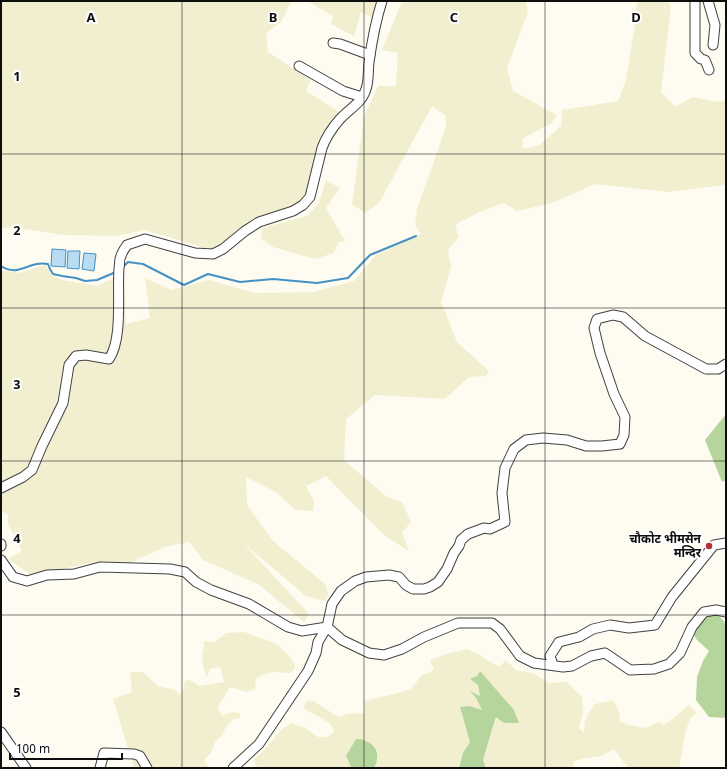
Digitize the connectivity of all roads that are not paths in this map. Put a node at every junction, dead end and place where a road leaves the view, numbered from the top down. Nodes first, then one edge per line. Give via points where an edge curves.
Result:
1 (382, 1) edge
2 (695, 1) edge
3 (708, 1) edge
4 (333, 43) dead end
5 (713, 45) dead end
6 (370, 56) junction
7 (299, 66) dead end
8 (709, 70) dead end
9 (362, 97) junction
10 (726, 364) edge
11 (1, 488) edge
12 (726, 543) edge
13 (1, 560) edge
14 (726, 612) edge
15 (327, 627) junction
16 (553, 665) junction
17 (1, 732) edge
18 (26, 768) edge
19 (100, 768) edge
20 (147, 768) edge
21 (233, 768) edge

1 - 6 street
2 - 8 street via 695,53 705,60
3 - 5 street via 715,25
4 - 6 street
6 - 9 street via 366,89
7 - 9 street via 343,91
9 - 11 street via 340,118 325,141 310,196 304,205 259,222 212,254 195,253 145,239 127,245 121,256 118,280 119,312 113,354 109,359 86,354 76,356 69,365 63,403 32,470
10 - 15 street via 718,369 706,369 645,336 623,317 613,315 597,318 594,328 600,353 625,417 626,426 620,444 586,446 567,440 526,440 514,449 504,468 504,522 490,529 484,528 468,534 461,540 447,569 438,582 430,587 413,589 400,577 389,575 355,581 341,591 332,604
12 - 16 street via 714,545 672,597 655,625 629,628 610,625 559,642 550,656
13 - 15 street via 13,577 27,581 47,575 74,574 100,567 170,569 185,572 196,582 249,604 288,627 302,631
14 - 16 street via 704,612 692,627 680,653 669,664 654,669 630,670 605,653 572,666
15 - 16 street via 342,640 369,653 384,655 458,623 492,623 500,629 520,656 534,663
15 - 21 street via 318,642 308,671 285,707 259,744
17 - 18 street
19 - 20 street via 104,753 140,756

